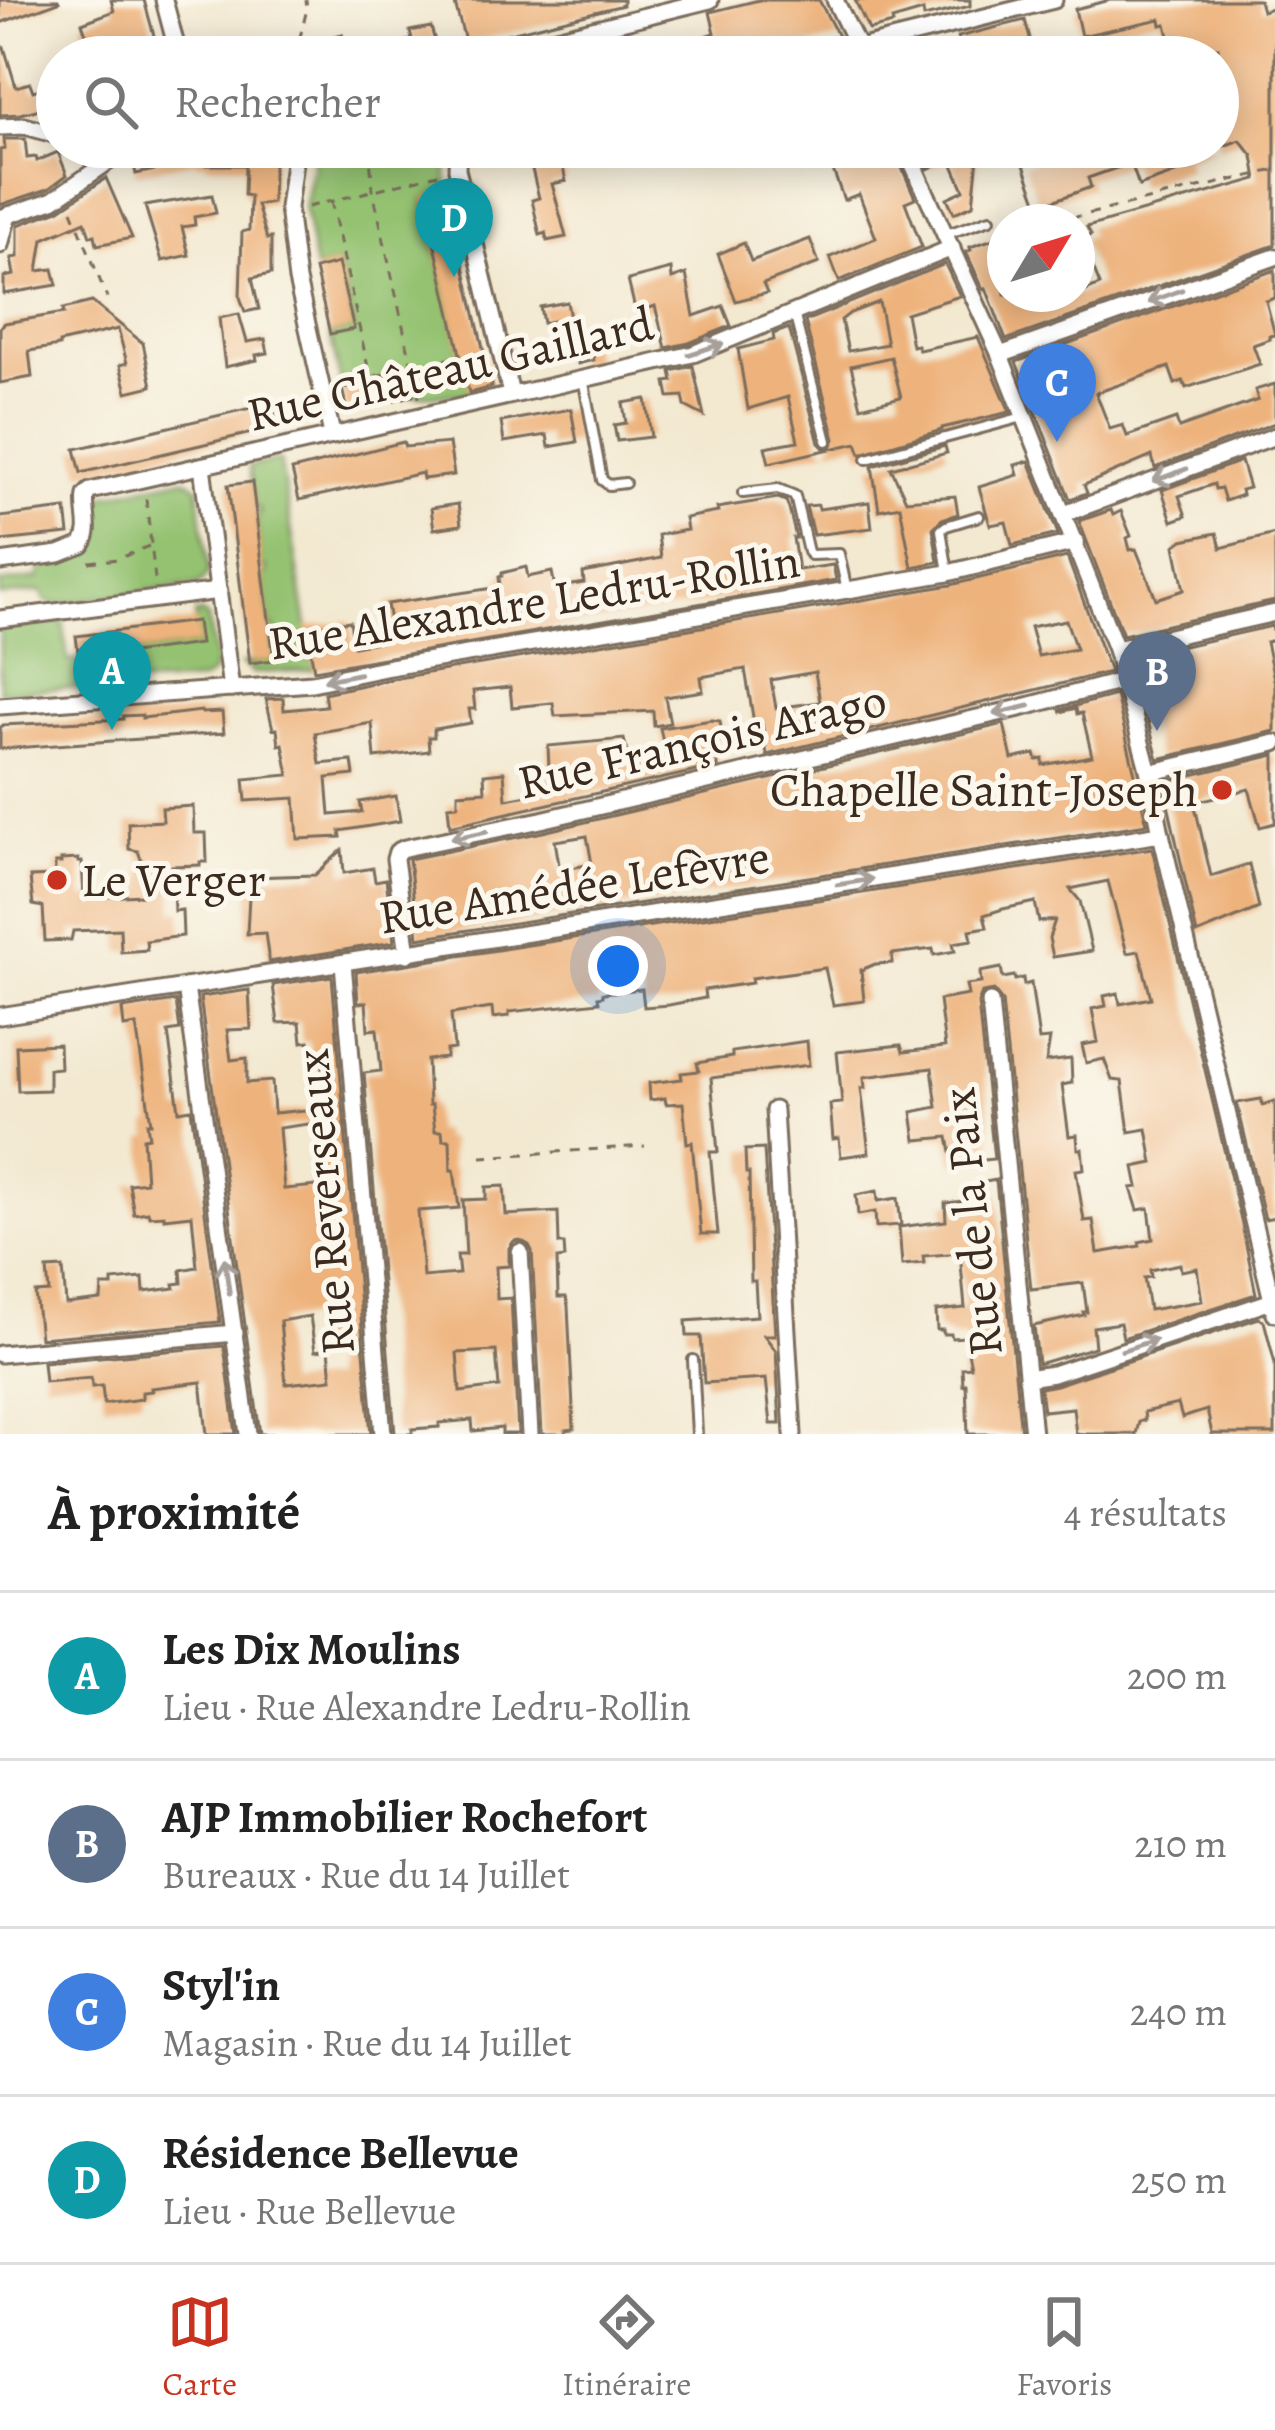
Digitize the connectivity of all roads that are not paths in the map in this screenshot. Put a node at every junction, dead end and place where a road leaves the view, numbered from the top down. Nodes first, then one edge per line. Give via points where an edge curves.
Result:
1 (164, 0) edge
2 (710, 0) edge
3 (836, 0) edge
4 (1054, 0) edge
5 (173, 36) edge
6 (564, 36) edge
7 (853, 36) edge
8 (920, 36) edge
9 (0, 127) edge
10 (36, 129) edge
11 (99, 168) edge
12 (294, 168) edge
13 (458, 168) edge
14 (915, 168) edge
15 (4, 216) edge
16 (987, 221) edge
17 (949, 241) junction
18 (0, 245) edge
19 (1275, 257) edge
20 (794, 311) junction
21 (1000, 355) junction
22 (583, 378) junction
23 (511, 394) junction
24 (1025, 417) junction
25 (332, 434) junction
26 (1275, 436) edge
27 (827, 441) dead end
28 (868, 459) dead end
29 (202, 466) junction
30 (625, 483) dead end
31 (743, 494) dead end
32 (1064, 514) junction
33 (980, 516) dead end
34 (1076, 542) junction
35 (0, 562) edge
36 (948, 573) junction
37 (219, 591) junction
38 (848, 591) junction
39 (1275, 613) edge
40 (0, 619) edge
41 (1116, 649) junction
42 (1126, 680) junction
43 (231, 689) junction
44 (0, 706) edge
45 (1275, 743) edge
46 (1149, 773) junction
47 (1160, 834) junction
48 (408, 954) junction
49 (343, 963) junction
50 (186, 987) junction
51 (990, 1002) dead end
52 (0, 1016) edge
53 (774, 1110) dead end
54 (520, 1252) dead end
55 (1274, 1304) edge
56 (235, 1333) junction
57 (0, 1354) edge
58 (693, 1360) dead end
59 (1027, 1378) junction
60 (248, 1434) edge
61 (383, 1434) edge
62 (530, 1434) edge
63 (697, 1434) edge
64 (793, 1434) edge
65 (1033, 1434) edge

1 - 5 street
2 - 6 street
3 - 7 street
4 - 8 street
9 - 10 street
11 - 15 street via 53,200
12 - 25 street via 289,212 297,280
13 - 23 street
14 - 17 street
15 - 18 street
16 - 17 lane
17 - 20 street, Rue Château Gaillard
17 - 21 street
19 -> 21 street
22 -> 20 street, Rue Château Gaillard via 712,348
20 - 27 lane
21 - 24 street
22 - 23 street, Rue Château Gaillard
22 - 30 lane via 602,480
23 - 25 street, Rue Château Gaillard
24 - 28 lane
24 - 32 street
25 - 29 street, Rue Château Gaillard
26 -> 32 street
29 - 35 street, Rue Château Gaillard via 86,495 87,538 74,550
29 - 37 street
31 - 38 lane via 778,489 795,496 808,552 839,554
32 - 34 street
33 - 36 lane via 941,530
34 - 36 street, Rue Alexandre Ledru-Rollin
34 - 41 street
36 - 38 street, Rue Alexandre Ledru-Rollin
37 - 40 street
37 - 43 street
38 -> 43 street, Rue Alexandre Ledru-Rollin via 312,683
39 - 41 street
41 - 42 street
42 - 46 street
42 -> 48 street, Rue François Arago via 405,848 395,860
43 - 44 street, Rue Alexandre Ledru-Rollin
45 - 46 street
46 - 47 street
48 -> 47 street, Rue Amédée Lefèvre
47 - 55 street
48 - 49 street, Rue Amédée Lefèvre
49 - 50 street, Rue Amédée Lefèvre
49 - 61 street, Rue Reverseaux
50 - 52 street, Rue Amédée Lefèvre
56 -> 50 street
51 - 59 street, Rue de la Paix
53 - 64 street
54 - 62 street
59 -> 55 street
56 - 57 street
56 - 60 street
58 - 63 lane
59 - 65 street, Rue de la Paix

